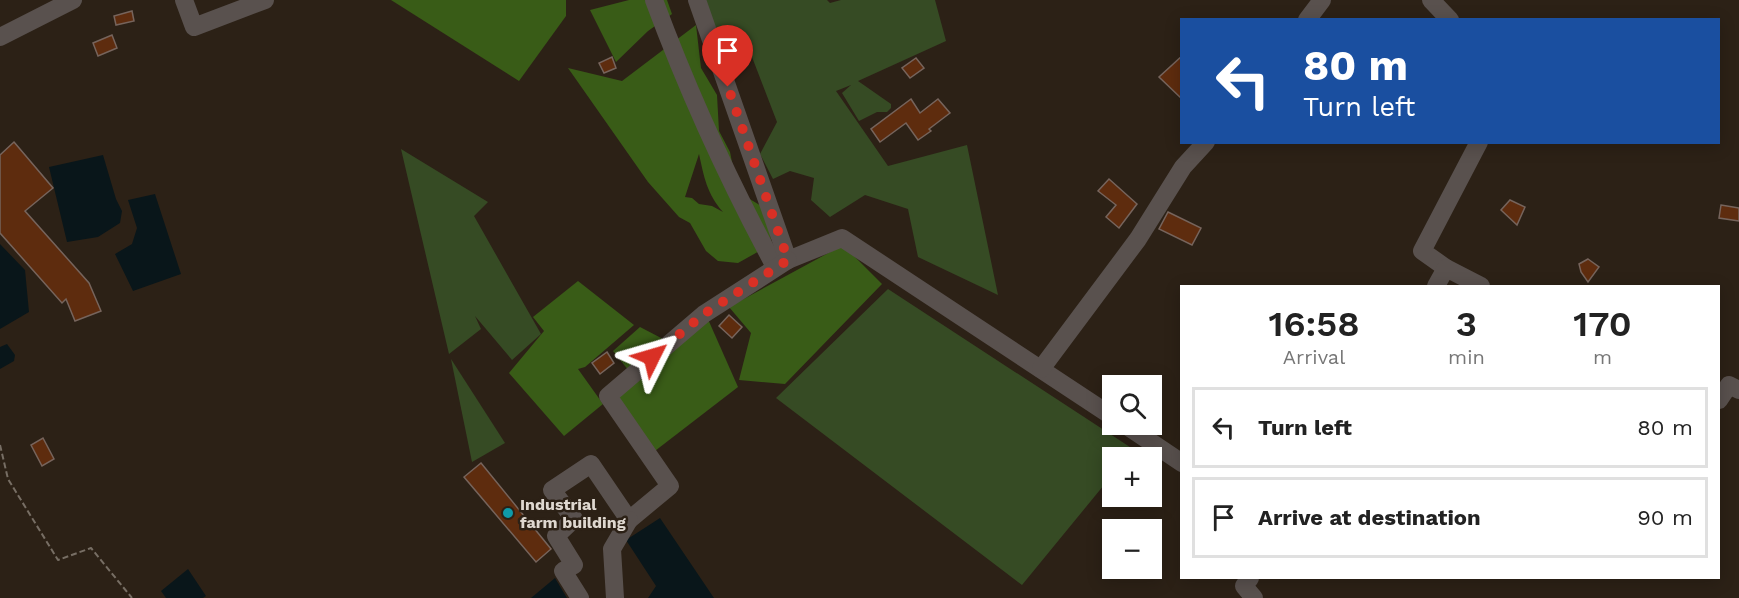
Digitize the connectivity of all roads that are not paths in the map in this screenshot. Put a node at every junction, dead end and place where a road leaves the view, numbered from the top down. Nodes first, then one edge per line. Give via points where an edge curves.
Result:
1 (73, 0) edge
2 (183, 0) edge
3 (265, 0) edge
4 (654, 0) edge
5 (698, 0) edge
6 (1322, 0) edge
7 (1431, 0) edge
8 (1308, 18) edge
9 (1448, 18) edge
10 (0, 37) edge
11 (1204, 144) edge
12 (1478, 144) edge
13 (788, 260) junction
14 (1446, 268) junction
15 (1437, 285) edge
16 (1479, 285) edge
17 (1041, 369) junction
18 (1739, 390) edge
19 (1720, 398) edge
20 (1102, 410) edge
21 (1140, 435) edge
22 (1180, 462) edge
23 (629, 520) junction
24 (1249, 579) edge
25 (580, 598) edge
26 (615, 598) edge
27 (1254, 598) edge

1 - 10 street
2 - 3 street via 194,27
4 - 13 street via 747,216 772,261
5 - 13 street
6 - 8 street
7 - 9 street
11 - 17 street via 1183,167 1138,239
12 - 14 street via 1422,251
13 - 17 street via 842,238
13 - 23 street via 704,314 608,396 669,486
14 - 15 street
14 - 16 street
17 - 20 street
18 - 19 street via 1729,385
21 - 22 street
23 - 25 street via 591,464 552,490 574,519 556,536 574,565 563,572
23 - 26 street via 612,549
24 - 27 street via 1244,586

